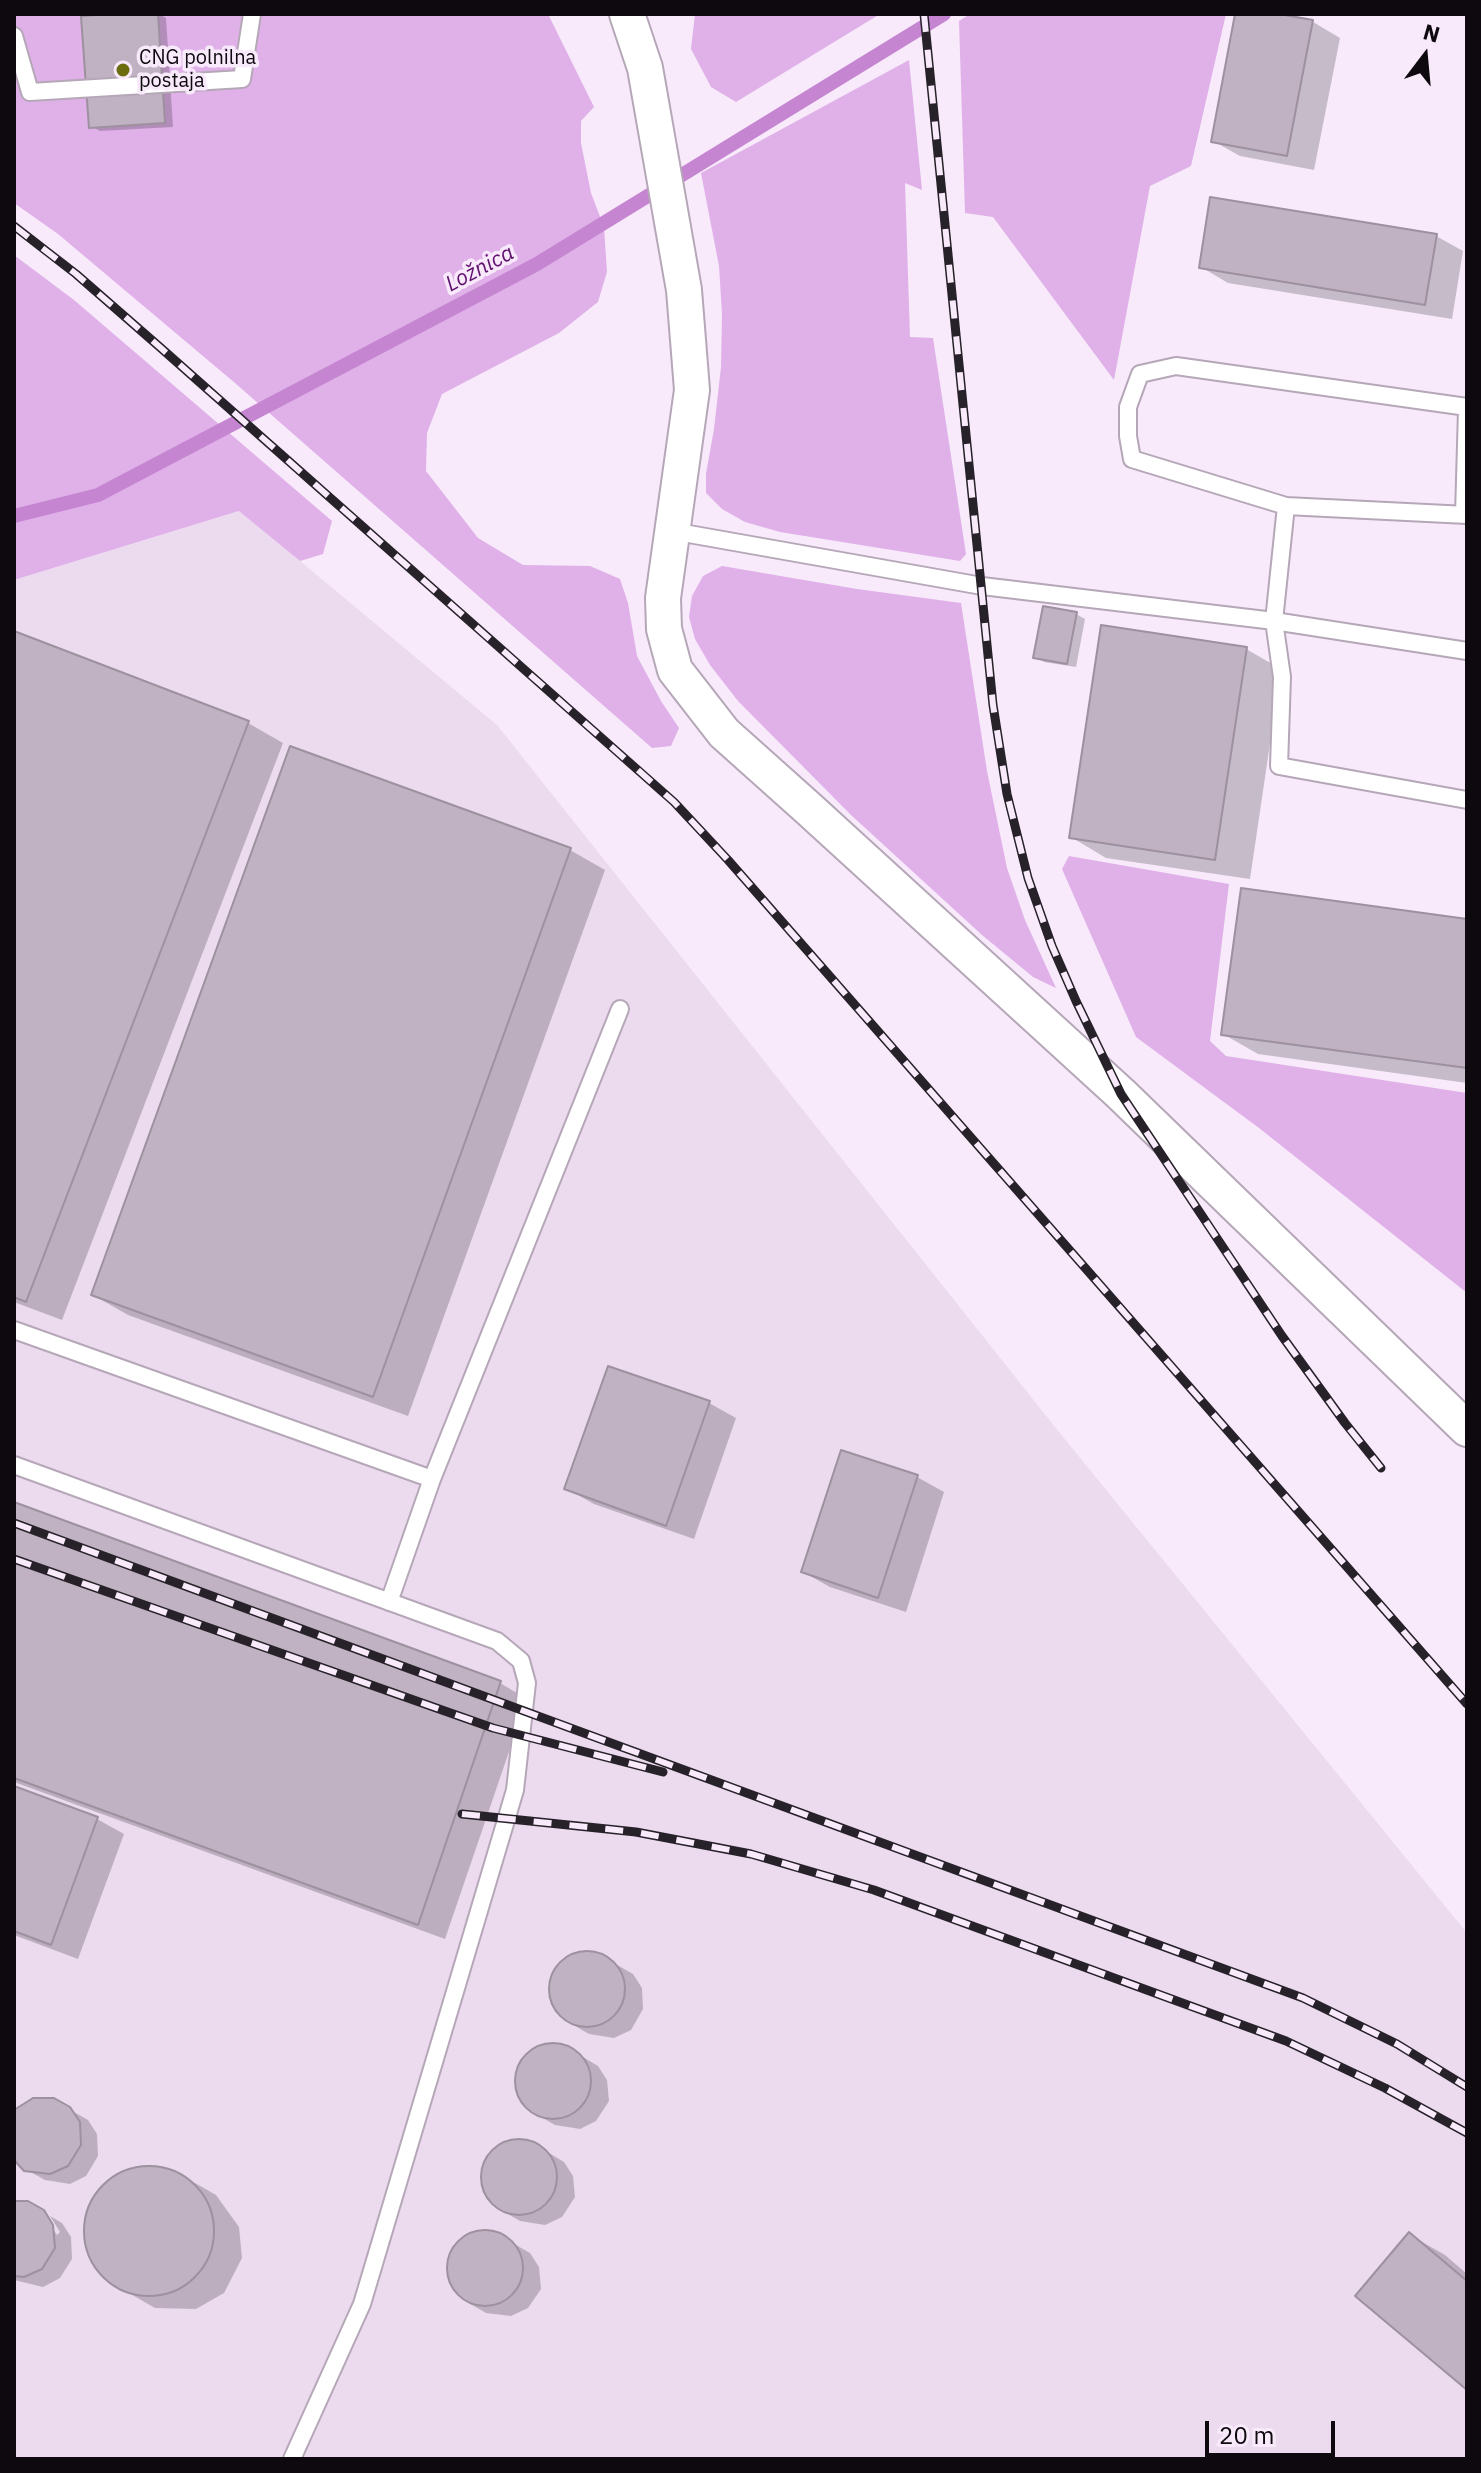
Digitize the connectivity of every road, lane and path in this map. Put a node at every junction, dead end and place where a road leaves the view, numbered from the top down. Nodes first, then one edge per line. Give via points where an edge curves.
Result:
1 (252, 14) edge
2 (627, 14) edge
3 (14, 36) edge
4 (1467, 408) edge
5 (1286, 506) junction
6 (1466, 515) edge
7 (672, 531) junction
8 (1274, 621) junction
9 (1467, 651) edge
10 (1467, 800) edge
11 (620, 1009) dead end
12 (14, 1330) edge
13 (1467, 1429) edge
14 (14, 1465) edge
15 (432, 1479) junction
16 (389, 1602) junction
17 (292, 2459) edge

1 - 3 lane via 242,79 30,92
2 - 7 street via 645,68 684,290 692,390
4 - 5 lane via 1176,366 1140,374 1128,407 1132,459
4 - 6 lane
5 - 6 lane
5 - 8 lane
7 - 8 lane via 982,586
7 - 13 street via 664,629 675,670 724,733 1121,1094
8 - 9 lane
8 - 10 lane via 1282,677 1279,766
11 - 15 lane
12 - 15 lane
14 - 16 lane
15 - 16 lane
16 - 17 lane via 497,1641 521,1661 527,1683 522,1736 515,1790 362,2304

